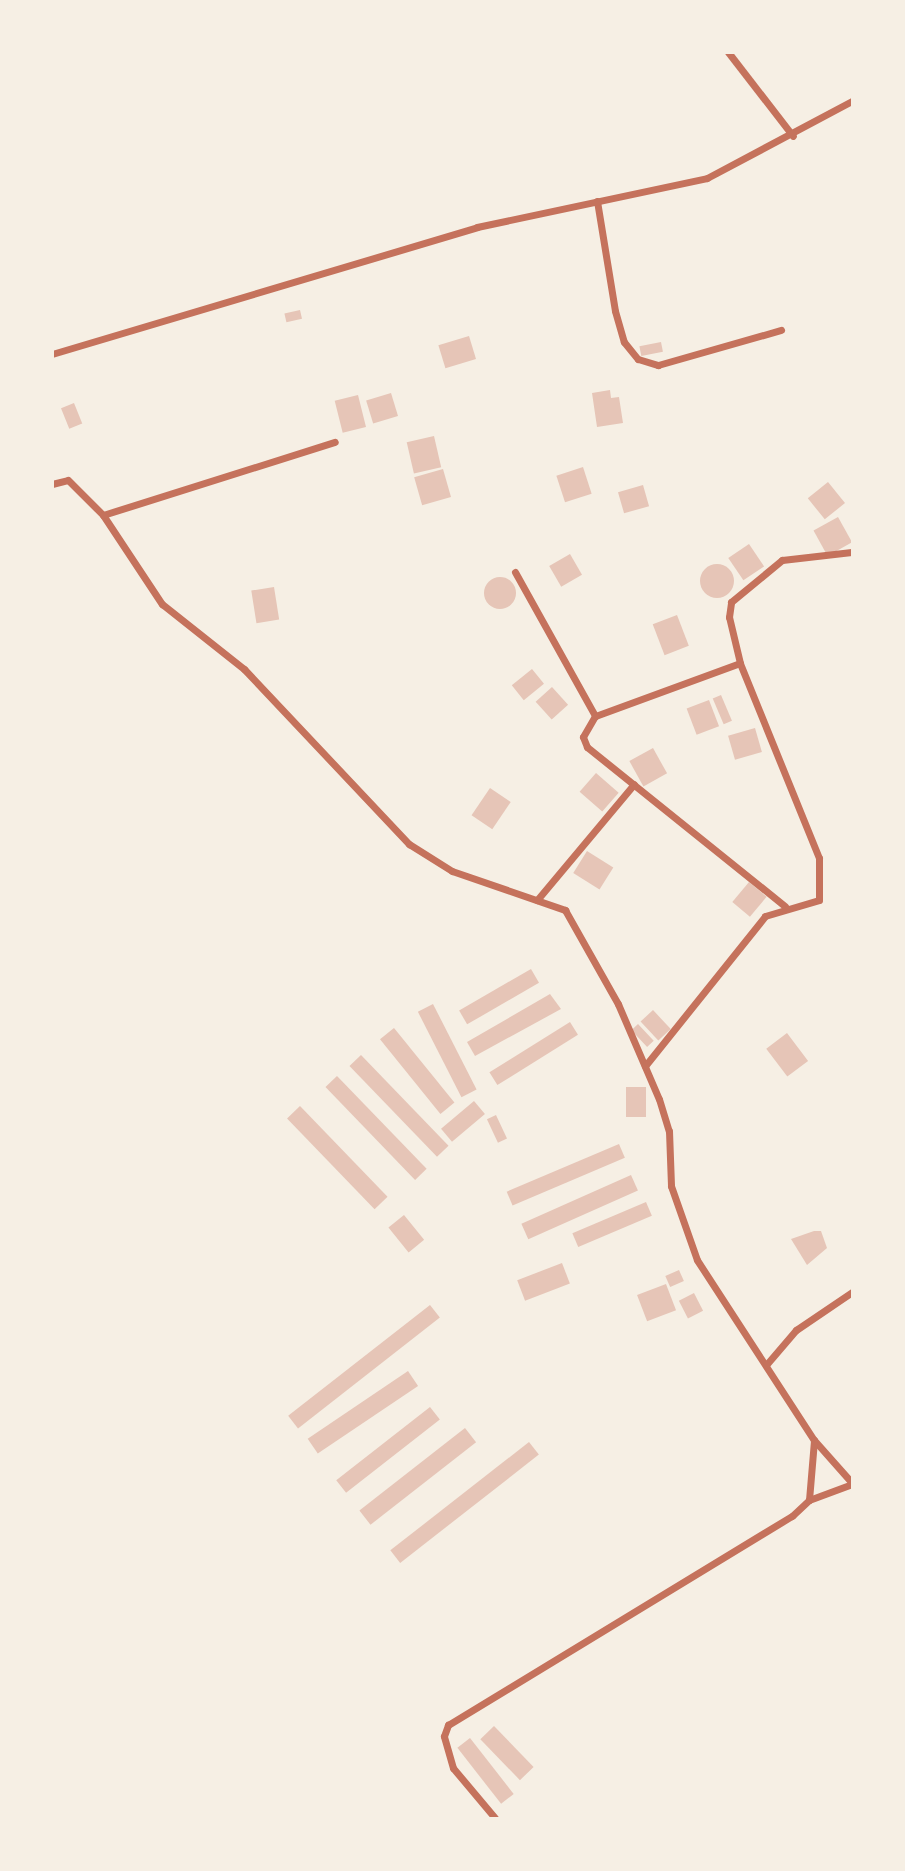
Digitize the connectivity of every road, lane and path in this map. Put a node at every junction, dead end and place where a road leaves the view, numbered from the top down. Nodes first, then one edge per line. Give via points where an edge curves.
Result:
1 (728, 52) edge
2 (852, 101) edge
3 (793, 136) junction
4 (597, 201) junction
5 (780, 330) dead end
6 (52, 354) edge
7 (335, 442) dead end
8 (52, 484) edge
9 (103, 515) junction
10 (852, 552) edge
11 (515, 572) dead end
12 (740, 663) junction
13 (595, 716) junction
14 (634, 785) junction
15 (537, 900) junction
16 (785, 906) junction
17 (645, 1066) junction
18 (852, 1292) edge
19 (766, 1365) junction
20 (814, 1440) junction
21 (852, 1483) edge
22 (809, 1500) junction
23 (495, 1818) edge

1 - 3 street
2 - 3 street
3 - 4 street via 707,178
4 - 5 street via 615,311 624,342 638,359 658,365
4 - 6 street via 477,227
7 - 9 street
8 - 9 street via 68,480
9 - 15 street via 162,604 244,669 409,844 452,871
10 - 12 street via 782,561 731,602
11 - 13 street
12 - 13 street
12 - 16 street via 818,858 819,900
13 - 14 street via 586,725 587,747
14 - 15 street
14 - 16 street
15 - 17 street via 565,910
16 - 17 street via 765,916
17 - 19 street via 669,1131 671,1186 697,1260
18 - 19 street via 796,1330
19 - 20 street
20 - 21 street
20 - 22 street
21 - 22 street
22 - 23 street via 792,1516 448,1725 444,1736 453,1768

